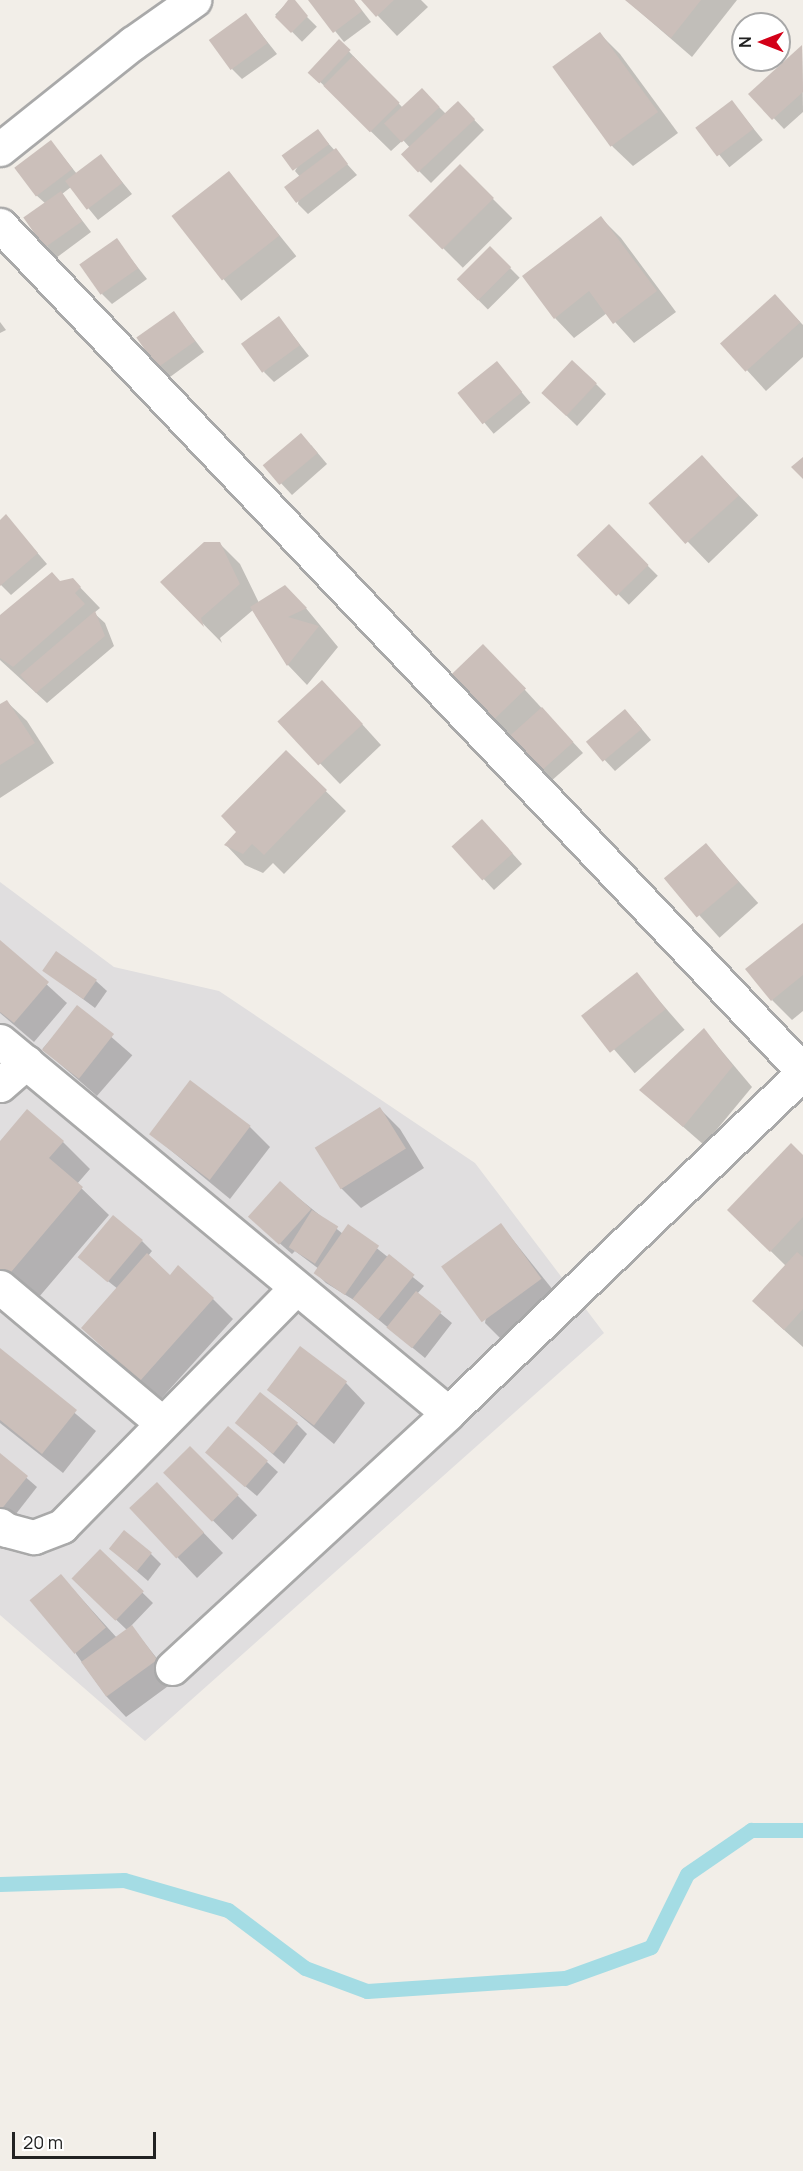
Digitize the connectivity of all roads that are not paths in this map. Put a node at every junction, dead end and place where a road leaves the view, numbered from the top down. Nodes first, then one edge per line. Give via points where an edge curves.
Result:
1 (194, 0) edge
2 (0, 149) edge
3 (0, 225) edge
4 (0, 1041) edge
5 (26, 1062) junction
6 (803, 1071) edge
7 (0, 1085) edge
8 (0, 1287) edge
9 (296, 1288) junction
10 (448, 1413) junction
11 (161, 1422) junction
12 (0, 1525) edge
13 (172, 1668) dead end

1 - 2 street via 133,43
3 - 6 street
4 - 5 street
5 - 7 street
5 - 9 street
6 - 10 street
8 - 11 street
9 - 10 street
9 - 11 street
10 - 13 street
11 - 12 street via 62,1526 34,1537

